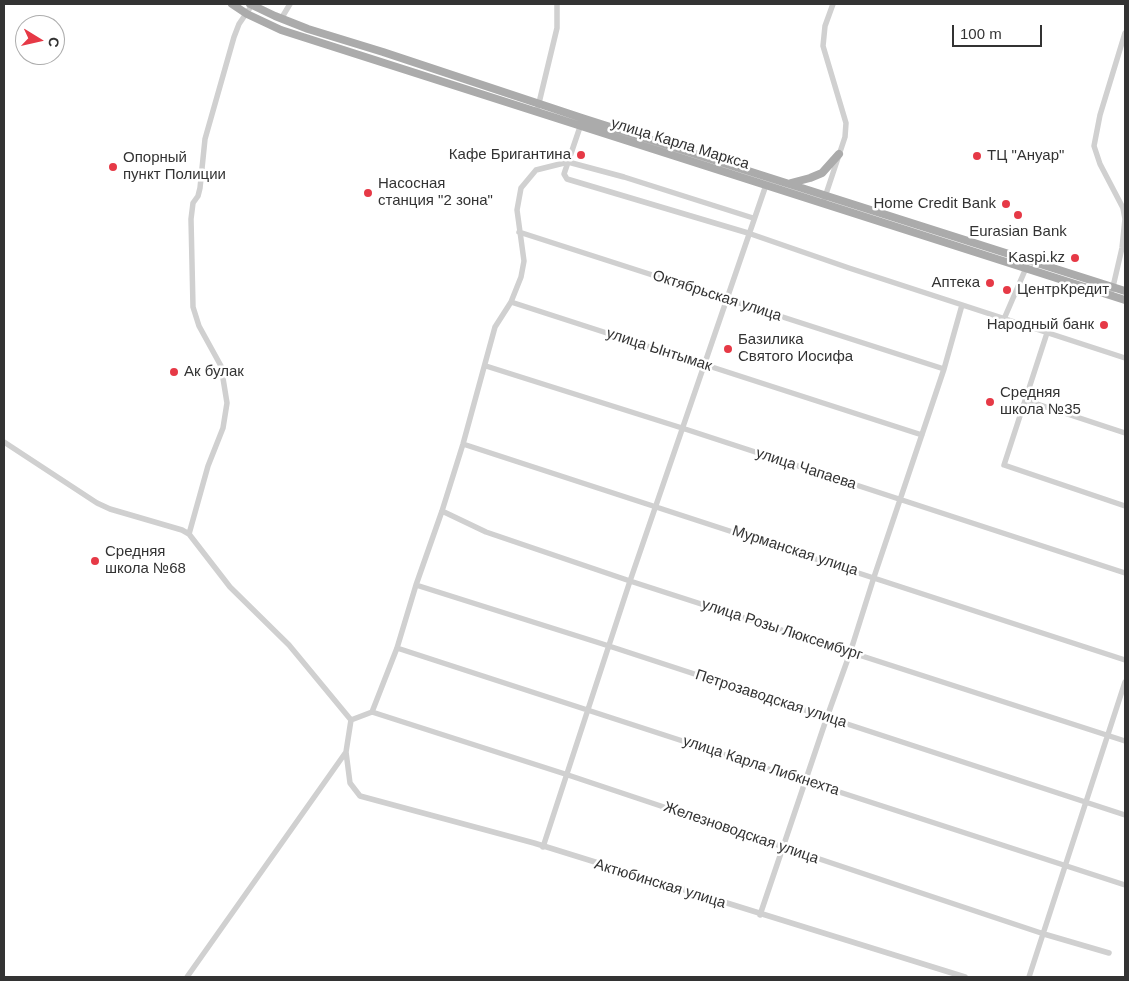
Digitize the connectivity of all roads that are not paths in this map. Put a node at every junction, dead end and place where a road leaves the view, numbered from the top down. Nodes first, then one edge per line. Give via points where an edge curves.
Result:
1 (232, 4) edge
2 (251, 4) edge
3 (290, 4) edge
4 (558, 4) edge
5 (833, 4) edge
6 (247, 14) junction
7 (282, 19) junction
8 (1125, 33) edge
9 (538, 103) junction
10 (536, 113) junction
11 (580, 127) junction
12 (839, 154) junction
13 (568, 162) junction
14 (790, 183) junction
15 (766, 185) junction
16 (826, 194) junction
17 (823, 204) junction
18 (753, 218) junction
19 (520, 232) junction
20 (748, 233) junction
21 (1026, 268) junction
22 (1112, 291) junction
23 (1125, 291) edge
24 (726, 299) junction
25 (1125, 300) edge
26 (511, 302) junction
27 (962, 305) junction
28 (1004, 319) junction
29 (1048, 333) junction
30 (1125, 358) edge
31 (704, 364) junction
32 (486, 366) junction
33 (944, 369) junction
34 (1025, 400) junction
35 (682, 428) junction
36 (1125, 433) edge
37 (922, 435) junction
38 (4, 442) edge
39 (463, 444) junction
40 (900, 500) junction
41 (656, 506) junction
42 (1125, 506) edge
43 (442, 511) junction
44 (188, 534) junction
45 (1125, 573) edge
46 (874, 577) junction
47 (630, 581) junction
48 (416, 585) junction
49 (609, 646) junction
50 (397, 648) junction
51 (850, 653) junction
52 (1125, 660) edge
53 (1125, 682) edge
54 (587, 710) junction
55 (372, 712) junction
56 (827, 717) junction
57 (352, 720) junction
58 (1108, 735) junction
59 (1125, 741) edge
60 (346, 752) junction
61 (565, 774) junction
62 (805, 780) junction
63 (1086, 802) junction
64 (1125, 815) edge
65 (543, 847) junction
66 (783, 847) junction
67 (1067, 866) junction
68 (1125, 885) edge
69 (760, 915) junction
70 (1044, 934) junction
71 (1109, 954) dead end
72 (187, 977) edge
73 (965, 977) edge
74 (1029, 977) edge

1 - 6 main road, улица Карла Маркса
2 - 6 street
2 - 7 main road, улица Карла Маркса
3 - 7 street
4 - 9 street via 557,28
5 - 12 street via 825,26 823,46 846,123
6 - 10 main road, улица Карла Маркса via 281,30
6 - 44 street via 234,37 205,139 198,196 193,203 193,307 199,326 221,366 227,403 223,428
7 - 9 main road, улица Карла Маркса
8 - 22 street via 1100,114 1094,146 1125,219
9 - 10 street
9 - 14 main road, улица Карла Маркса
10 - 11 main road, улица Карла Маркса
11 - 13 street
11 - 15 main road, улица Карла Маркса
12 - 14 main road via 822,173
12 - 16 street
13 - 18 street
13 - 19 street via 536,170 521,188 517,210
13 - 20 street via 564,174 567,179
14 - 16 main road, улица Карла Маркса
15 - 17 main road, улица Карла Маркса
15 - 18 street
16 - 17 street
16 - 22 main road, улица Карла Маркса
17 - 21 main road, улица Карла Маркса
18 - 20 street
19 - 24 street, Октябрьская улица
19 - 26 street via 524,261
20 - 24 street
20 - 27 street
21 - 22 main road, улица Карла Маркса
21 - 28 street
22 - 23 main road, улица Карла Маркса
22 - 25 main road, улица Карла Маркса
24 - 31 street
24 - 33 street, Октябрьская улица
26 - 31 street, улица Ынтымак
26 - 32 street via 495,327
27 - 28 street
27 - 33 street
28 - 29 street
29 - 30 street
29 - 34 street
31 - 35 street
31 - 37 street, улица Ынтымак
32 - 35 street, улица Чапаева
32 - 39 street
33 - 37 street
34 - 36 street
34 - 42 street via 1004,466
35 - 40 street, улица Чапаева
35 - 41 street
37 - 40 street
38 - 44 street via 97,504
39 - 41 street, Мурманская улица
39 - 43 street
40 - 45 street, улица Чапаева
40 - 46 street
41 - 46 street, Мурманская улица
41 - 47 street
43 - 47 street, улица Розы Люксембург via 486,532
43 - 48 street
44 - 57 street via 230,587 289,645
46 - 51 street
46 - 52 street, Мурманская улица
47 - 49 street
47 - 51 street, улица Розы Люксембург
48 - 49 street, Петрозаводская улица
48 - 50 street
49 - 54 street
49 - 56 street, Петрозаводская улица
50 - 54 street, улица Карла Либкнехта
50 - 55 street
51 - 56 street
51 - 58 street, улица Розы Люксембург
53 - 58 street
54 - 61 street
54 - 62 street, улица Карла Либкнехта
55 - 57 street
55 - 61 street, Железноводская улица
56 - 62 street
56 - 63 street, Петрозаводская улица
57 - 60 street
58 - 59 street, улица Розы Люксембург
58 - 63 street
60 - 65 street, Актюбинская улица via 350,783 360,796
60 - 72 street
61 - 65 street
61 - 66 street, Железноводская улица
62 - 66 street
62 - 67 street, улица Карла Либкнехта
63 - 64 street, Петрозаводская улица
63 - 67 street
65 - 69 street, Актюбинская улица
66 - 69 street
66 - 70 street, Железноводская улица
67 - 68 street, улица Карла Либкнехта
67 - 70 street
69 - 73 street, Актюбинская улица
70 - 71 street, Железноводская улица
70 - 74 street

